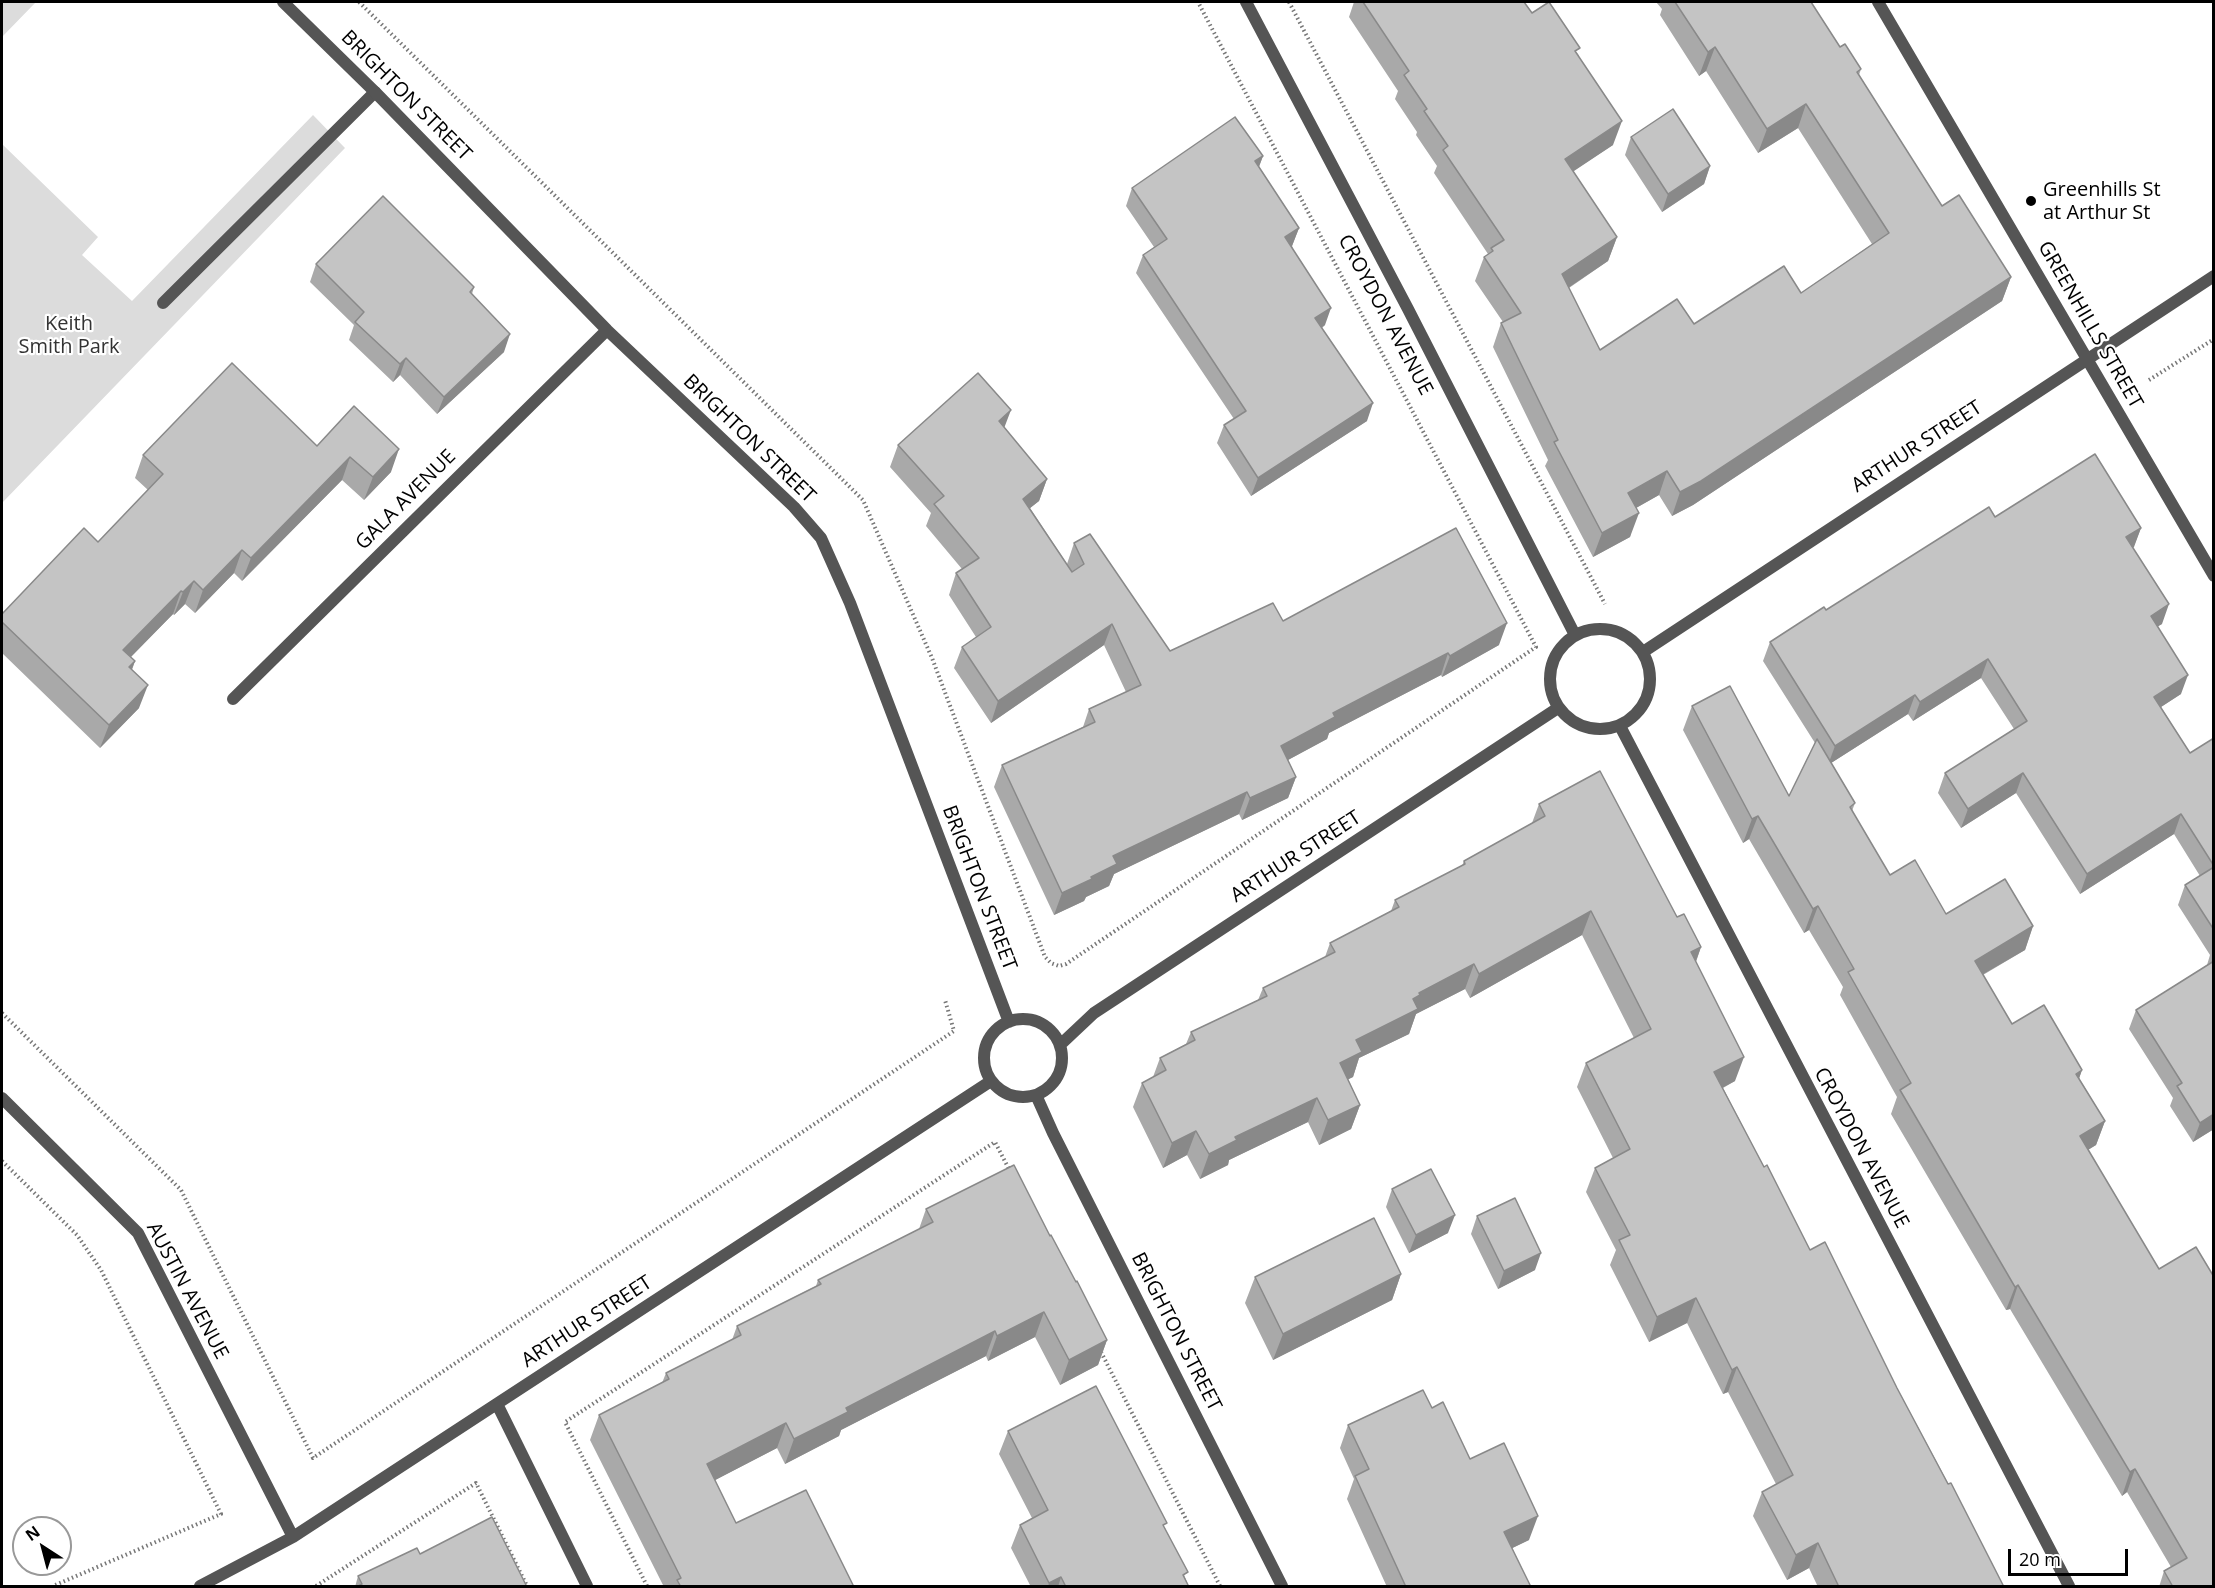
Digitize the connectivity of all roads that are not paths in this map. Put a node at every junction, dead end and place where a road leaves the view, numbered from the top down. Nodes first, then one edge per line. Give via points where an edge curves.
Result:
1 (283, 2) edge
2 (1246, 2) edge
3 (1878, 2) edge
4 (375, 92) junction
5 (2214, 276) edge
6 (163, 303) dead end
7 (607, 330) junction
8 (2087, 359) junction
9 (2214, 576) edge
10 (1575, 635) junction
11 (1643, 652) junction
12 (233, 699) dead end
13 (1558, 708) junction
14 (1620, 726) junction
15 (1010, 1022) junction
16 (1060, 1046) junction
17 (991, 1081) junction
18 (1036, 1095) junction
19 (2, 1098) edge
20 (497, 1404) junction
21 (293, 1537) junction
22 (200, 1587) edge
23 (587, 1587) edge
24 (1282, 1587) edge
25 (2069, 1587) edge

1 - 4 street, BRIGHTON STREET
2 - 10 street, CROYDON AVENUE
3 - 8 street, GREENHILLS STREET
4 - 6 street
4 - 7 street, BRIGHTON STREET
5 - 8 street, ARTHUR STREET
7 - 12 street, GALA AVENUE
7 - 15 street, BRIGHTON STREET via 794,507 821,538 850,603
8 - 9 street, GREENHILLS STREET
8 - 11 street, ARTHUR STREET
10 - 11 street via 1589,630 1620,632
10 - 13 street via 1553,660 1549,676
11 - 14 street via 1650,686 1635,716
13 - 14 street via 1579,726 1593,730
13 - 16 street, ARTHUR STREET via 1094,1014
14 - 25 street, CROYDON AVENUE
15 - 16 street via 1034,1021 1045,1026
15 - 17 street via 999,1028 986,1048
16 - 18 street via 1061,1070 1055,1082
17 - 18 street via 1011,1096
17 - 20 street, ARTHUR STREET
18 - 24 street, BRIGHTON STREET
19 - 21 street, AUSTIN AVENUE via 138,1233
20 - 21 street, ARTHUR STREET
20 - 23 street
21 - 22 street, ARTHUR STREET

